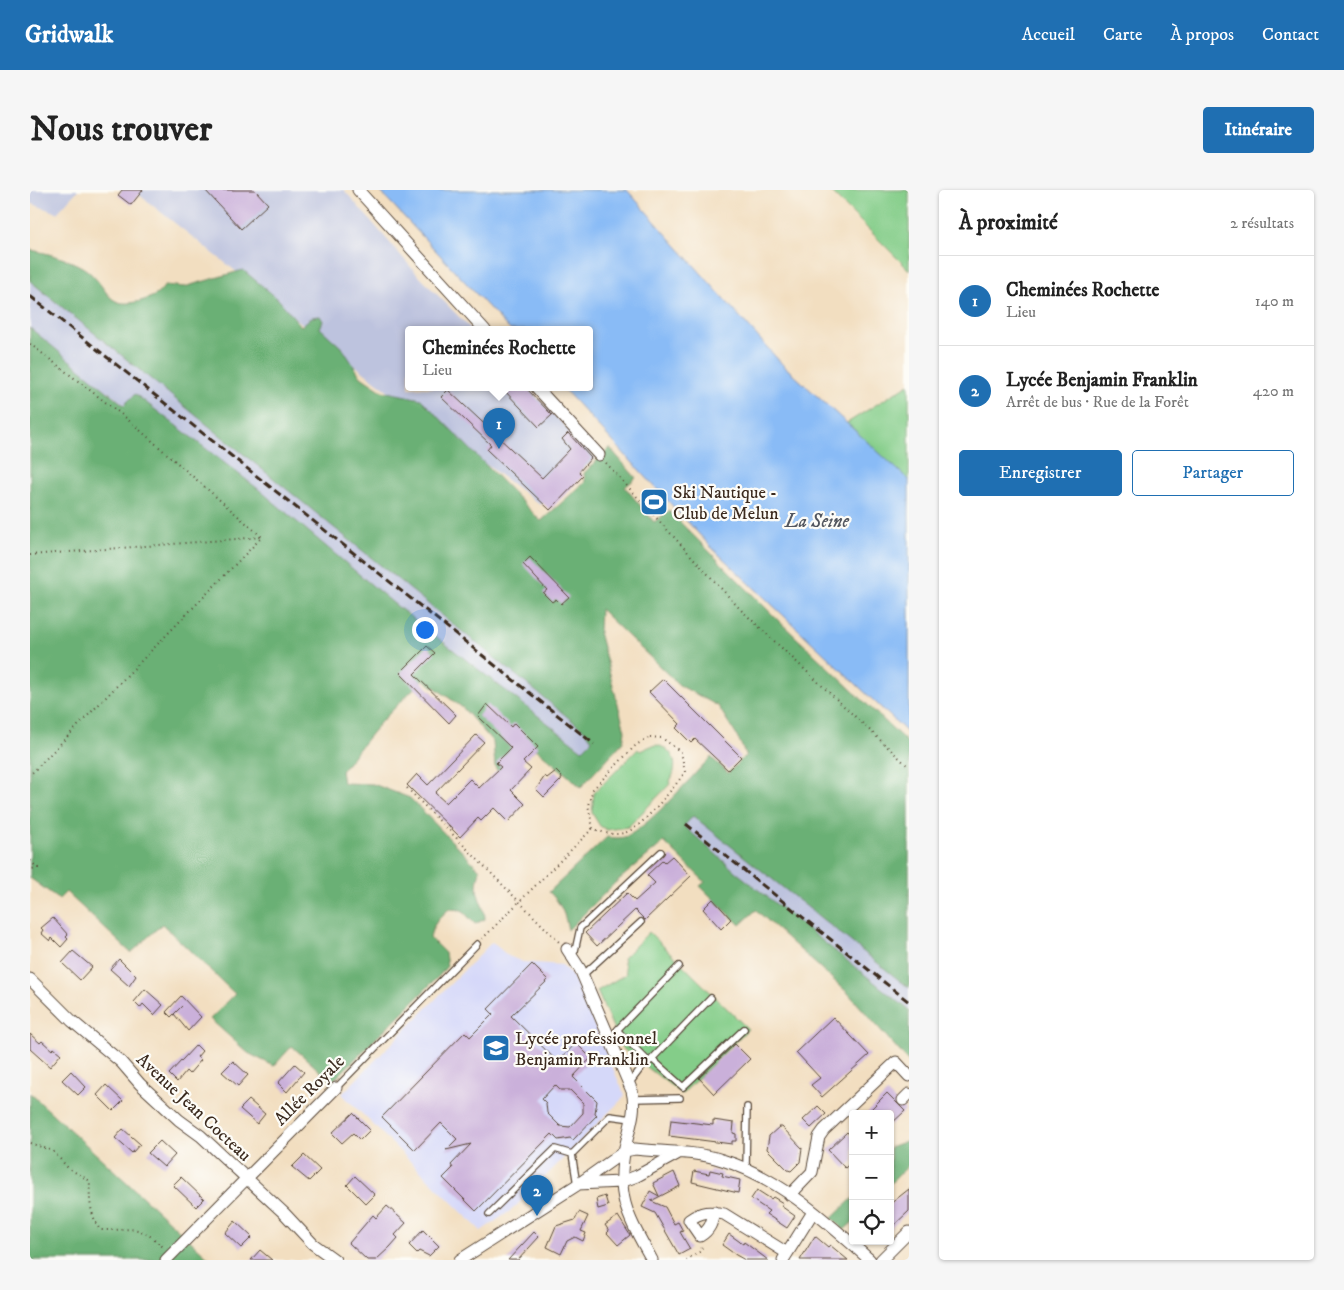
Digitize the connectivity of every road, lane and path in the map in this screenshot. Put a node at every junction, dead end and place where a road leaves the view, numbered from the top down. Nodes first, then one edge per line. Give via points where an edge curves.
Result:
1 (358, 190) edge
2 (481, 326) edge
3 (30, 344) edge
4 (541, 391) edge
5 (599, 455) joint
6 (262, 537) junction
7 (30, 555) edge
8 (909, 768) edge
9 (30, 776) edge
10 (407, 788) dead end
11 (593, 828) junction
12 (661, 852) dead end
13 (30, 861) edge
14 (30, 869) edge
15 (519, 902) junction
16 (641, 922) dead end
17 (477, 944) joint
18 (569, 952) junction
19 (679, 966) dead end
20 (582, 976) junction
21 (30, 979) edge
22 (711, 998) dead end
23 (744, 1029) dead end
24 (649, 1060) junction
25 (909, 1076) edge
26 (629, 1084) junction
27 (336, 1088) joint
28 (680, 1098) dead end
29 (634, 1099) junction
30 (747, 1107) dead end
31 (852, 1110) edge
32 (849, 1113) edge
33 (632, 1119) junction
34 (30, 1143) edge
35 (625, 1150) junction
36 (572, 1154) junction
37 (677, 1154) junction
38 (746, 1169) junction
39 (245, 1178) junction
40 (621, 1182) junction
41 (577, 1185) junction
42 (790, 1195) junction
43 (714, 1212) junction
44 (813, 1212) junction
45 (489, 1214) dead end
46 (909, 1232) edge
47 (700, 1236) junction
48 (785, 1256) edge
49 (168, 1258) edge
50 (335, 1260) edge
51 (460, 1260) edge
52 (652, 1260) edge
53 (686, 1260) edge
54 (870, 1260) edge
55 (881, 1260) edge

1 - 2 street
3 - 6 path via 126,418
4 - 5 street
5 - 8 path via 740,609
6 - 7 path
6 - 9 path
10 - 15 path
11 - 11 path via 588,805 593,788 636,745 650,737 662,738 681,752 685,772 676,786 632,830 608,833
11 - 15 path
12 - 18 lane via 580,928 575,951
13 - 14 path via 38,868
15 - 17 path
15 - 18 path
16 - 20 lane
17 - 27 lane, Allée Royale
18 - 20 street
19 - 24 lane via 617,1030
20 - 26 street
21 - 39 street, Avenue Jean Cocteau
22 - 24 lane
23 - 24 lane via 683,1088
24 - 26 lane
25 - 31 street via 896,1062
26 - 29 street
27 - 39 street, Allée Royale
28 - 29 lane
29 - 33 street
30 - 38 lane
32 - 42 street via 819,1137 812,1172
33 - 35 street
33 - 36 lane via 610,1116
34 - 49 path via 53,1151 68,1168 90,1181 89,1202 100,1230 138,1228 150,1235
35 - 37 street
35 - 40 street
35 - 41 street
36 - 41 lane
36 - 45 lane via 555,1149
37 - 38 street via 711,1157
37 - 40 street
38 - 42 street via 762,1175
39 - 49 street, Allée Royale
39 - 50 street, Avenue Jean Cocteau via 313,1244
40 - 41 street
40 - 52 street via 627,1213
41 - 51 street
42 - 44 street
43 - 47 street via 708,1231
43 - 47 street via 703,1211 689,1220
43 - 48 street via 724,1214
44 - 48 street
44 - 54 street
46 - 55 street
47 - 53 path via 701,1251

